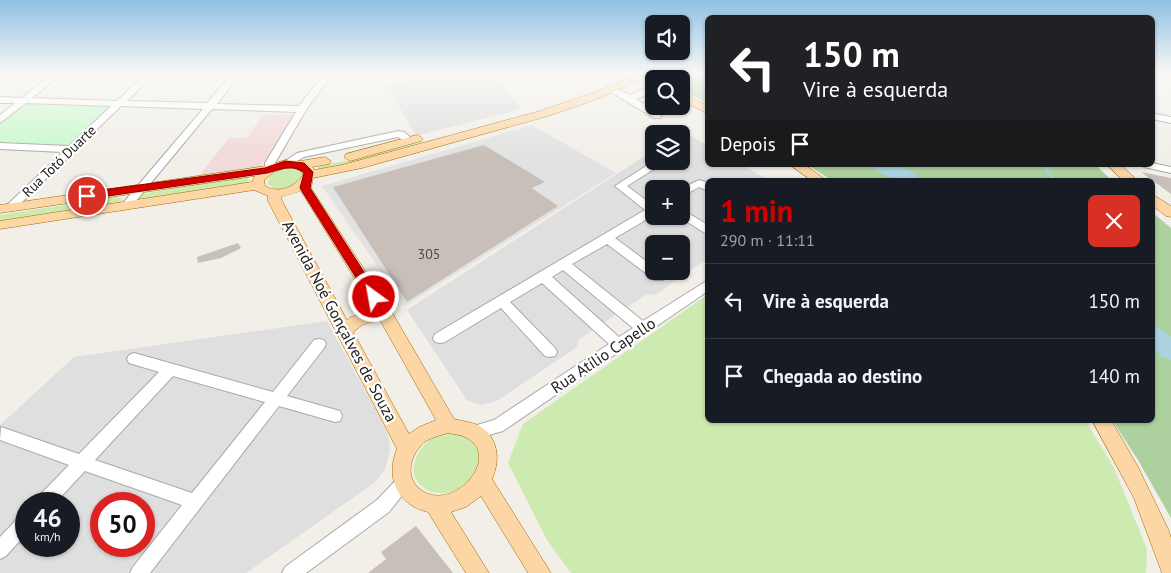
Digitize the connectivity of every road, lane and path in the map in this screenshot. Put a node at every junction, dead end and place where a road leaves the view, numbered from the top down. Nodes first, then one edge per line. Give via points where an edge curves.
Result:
1 (23, 101) edge
2 (42, 101) edge
3 (122, 101) edge
4 (214, 101) edge
5 (308, 101) edge
6 (564, 101) edge
7 (570, 101) edge
8 (632, 101) edge
9 (690, 103) edge
10 (119, 104) junction
11 (210, 106) junction
12 (302, 109) junction
13 (705, 110) edge
14 (503, 116) junction
15 (657, 116) dead end
16 (1155, 117) edge
17 (0, 120) edge
18 (1171, 120) edge
19 (454, 130) junction
20 (482, 131) junction
21 (410, 141) junction
22 (437, 143) junction
23 (0, 146) edge
24 (72, 149) junction
25 (274, 167) junction
26 (799, 167) edge
27 (1115, 167) edge
28 (1155, 167) edge
29 (647, 170) edge
30 (1171, 170) edge
31 (305, 174) junction
32 (817, 178) edge
33 (1129, 178) edge
34 (258, 185) junction
35 (705, 186) edge
36 (143, 187) junction
37 (690, 188) edge
38 (274, 193) junction
39 (1155, 200) edge
40 (645, 204) edge
41 (128, 205) junction
42 (6, 208) edge
43 (1171, 213) edge
44 (645, 215) edge
45 (690, 219) edge
46 (0, 225) edge
47 (705, 229) edge
48 (607, 238) junction
49 (564, 264) junction
50 (645, 267) edge
51 (544, 276) junction
52 (705, 286) edge
53 (502, 301) junction
54 (384, 313) junction
55 (642, 328) junction
56 (344, 330) junction
57 (440, 338) dead end
58 (319, 344) dead end
59 (619, 344) junction
60 (550, 352) dead end
61 (134, 359) dead end
62 (170, 369) junction
63 (276, 399) junction
64 (335, 416) dead end
65 (1103, 423) edge
66 (448, 425) junction
67 (1, 434) edge
68 (480, 438) junction
69 (407, 448) junction
70 (82, 462) junction
71 (483, 481) junction
72 (408, 490) junction
73 (54, 492) edge
74 (195, 502) junction
75 (434, 505) junction
76 (15, 534) edge
77 (0, 550) edge
78 (1171, 568) edge
79 (139, 573) edge
80 (291, 573) edge
81 (478, 573) edge
82 (540, 573) edge

1 - 17 street
2 - 10 street
3 - 10 street, Rua Totó Duarte
4 - 11 street
5 - 12 street
6 - 14 main road
7 - 20 main road via 525,120
8 - 15 street
9 - 13 main road
10 - 11 street
10 - 24 street, Rua Totó Duarte
11 - 12 street
11 - 36 street
12 - 25 street
14 - 19 main road
14 - 20 main road
16 - 18 street
19 - 21 main road
19 - 22 main road via 438,138
20 - 22 main road
21 - 25 street via 398,134 301,154
21 - 31 main road via 350,157
22 - 31 main road via 388,158
23 - 24 street
24 - 42 street, Rua Totó Duarte
25 - 31 main road
25 - 34 main road via 260,177
25 - 36 main road
26 - 32 main road
27 - 33 main road
28 - 30 street
29 - 40 street via 620,186
31 - 38 main road via 291,190
31 - 54 main road, Avenida Noé Gonçalves de Souza via 305,188
34 - 38 main road via 262,190
34 - 41 main road
35 - 37 street via 699,183
36 - 41 street
36 - 42 main road
38 - 56 main road, Avenida Noé Gonçalves de Souza
39 - 43 main road
41 - 46 main road
44 - 48 street
45 - 47 street
48 - 49 street
48 - 50 street
49 - 51 street
49 - 55 street
51 - 53 street
51 - 59 street
52 - 55 street, Rua Atílio Capello
53 - 57 street
53 - 60 street
54 - 56 main road via 357,321
54 - 66 main road, Avenida Noé Gonçalves de Souza
55 - 59 street, Rua Atílio Capello
56 - 69 main road, Avenida Noé Gonçalves de Souza
58 - 63 street
59 - 68 street, Rua Atílio Capello
61 - 62 street
62 - 63 street
62 - 70 street
63 - 64 street
63 - 74 street
65 - 78 main road via 1122,454 1161,537
66 - 68 main road via 462,426
66 - 69 main road via 432,429
67 - 70 street
68 - 71 main road via 489,456
69 - 72 main road via 400,472
70 - 73 street
70 - 74 street
71 - 75 main road via 470,494 453,503
71 - 82 main road
72 - 75 main road via 423,502
72 - 80 street
74 - 79 street
75 - 81 main road
76 - 77 street

